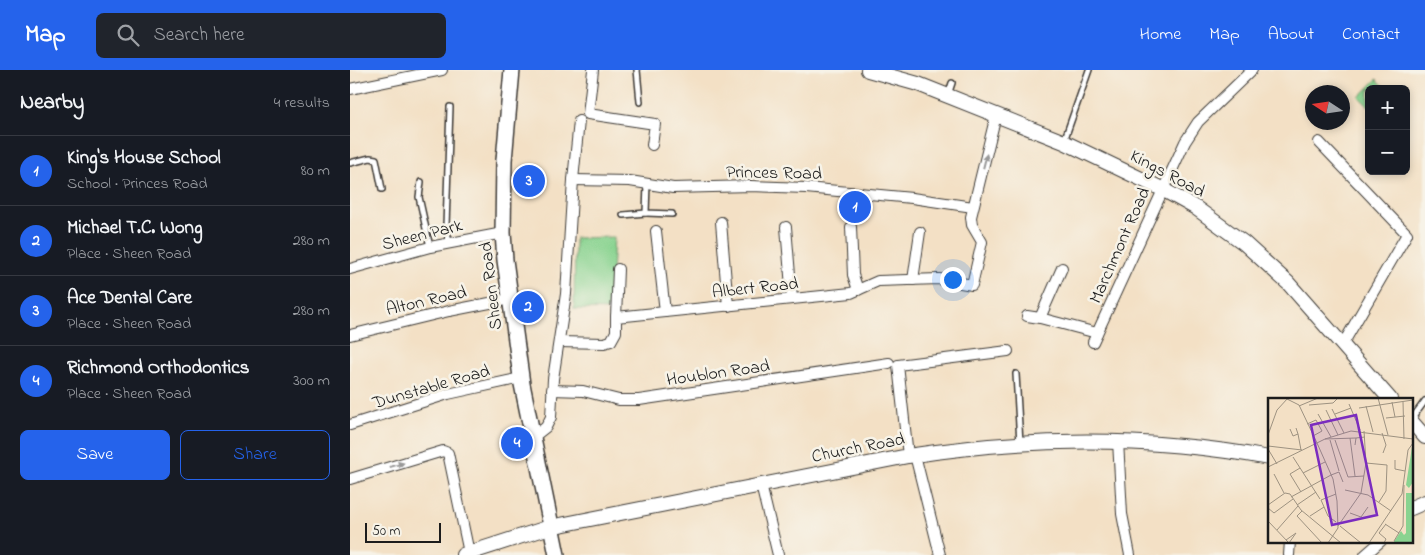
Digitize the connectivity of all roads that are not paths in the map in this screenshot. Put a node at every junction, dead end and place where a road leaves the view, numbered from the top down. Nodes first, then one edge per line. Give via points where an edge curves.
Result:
1 (442, 70) edge
2 (512, 70) edge
3 (593, 70) edge
4 (637, 70) edge
5 (868, 70) edge
6 (1090, 70) edge
7 (1252, 70) edge
8 (350, 89) edge
9 (640, 102) dead end
10 (450, 107) dead end
11 (996, 115) junction
12 (579, 121) dead end
13 (1064, 142) junction
14 (1319, 142) dead end
15 (652, 145) dead end
16 (350, 163) edge
17 (573, 180) junction
18 (421, 182) dead end
19 (647, 184) junction
20 (382, 189) dead end
21 (1162, 189) junction
22 (974, 207) junction
23 (646, 213) junction
24 (672, 214) dead end
25 (623, 215) dead end
26 (721, 222) dead end
27 (786, 226) dead end
28 (851, 227) dead end
29 (656, 230) dead end
30 (920, 232) dead end
31 (503, 233) junction
32 (449, 243) junction
33 (430, 247) junction
34 (1062, 268) dead end
35 (350, 269) edge
36 (618, 269) dead end
37 (913, 280) junction
38 (858, 290) junction
39 (510, 299) junction
40 (792, 299) junction
41 (728, 306) junction
42 (665, 312) junction
43 (1027, 316) dead end
44 (616, 317) junction
45 (1040, 318) junction
46 (350, 335) edge
47 (559, 342) junction
48 (1343, 344) junction
49 (1008, 351) dead end
50 (889, 363) dead end
51 (1016, 374) dead end
52 (520, 378) junction
53 (552, 390) junction
54 (1389, 398) edge
55 (1425, 401) edge
56 (1412, 420) edge
57 (1412, 422) edge
58 (350, 425) edge
59 (1425, 437) edge
60 (532, 438) junction
61 (1118, 441) junction
62 (1020, 443) junction
63 (911, 455) junction
64 (1268, 458) edge
65 (350, 479) edge
66 (761, 485) junction
67 (1425, 502) edge
68 (1412, 508) edge
69 (550, 527) junction
70 (1290, 542) edge
71 (1380, 542) edge
72 (466, 554) edge
73 (557, 555) edge
74 (778, 555) edge
75 (940, 555) edge
76 (1130, 555) edge
77 (1290, 555) edge
78 (1365, 555) edge

1 - 8 street
2 - 31 main road, Sheen Road via 504,160
3 - 15 street via 588,114 654,124
4 - 9 lane
5 - 11 street, Kings Road via 950,90
6 - 13 lane
7 - 21 street, Marchmont Road via 1198,122
10 - 32 lane via 446,226
11 - 13 street, Kings Road
22 -> 11 street
12 - 17 street
13 - 21 street, Kings Road
14 - 48 street via 1407,234
16 - 20 lane via 376,159
17 - 19 street, Princes Road
17 - 47 street via 566,294
18 - 33 lane via 418,197
19 - 22 street, Princes Road via 673,188 806,188
19 - 23 lane
21 - 45 street, Marchmont Road via 1095,338
21 - 48 street, Kings Road via 1196,208 1244,243 1288,283
22 - 37 street, Albert Road via 972,225 982,242 972,285 939,279
23 - 24 lane
23 - 25 lane
26 - 41 street
27 - 40 street
28 - 38 street via 853,275
29 - 42 street
30 - 37 street
31 - 32 street, Sheen Park
31 - 39 main road, Sheen Road
32 - 33 street, Sheen Park
33 - 35 street, Sheen Park
34 - 45 street
36 - 44 street
37 - 38 street, Albert Road via 878,282
38 - 40 street, Albert Road
39 - 46 street, Alton Road
39 - 52 main road, Sheen Road
40 - 41 street, Albert Road
41 - 42 street, Albert Road
42 - 44 street, Albert Road
43 - 45 street
44 - 47 street via 616,332 611,341
47 - 53 street
48 - 54 street, Kings Road
49 - 63 street via 898,365
50 - 53 street, Houblon Road via 639,400 620,400 583,391
51 - 62 lane
52 - 58 street, Dunstable Road via 448,394
52 - 60 main road, Sheen Road
53 - 60 street via 551,417 546,427
55 - 56 lane
57 - 59 street
60 - 69 main road, Sheen Road
61 - 62 street, Church Road
61 - 64 street, Church Road via 1194,447
61 - 76 street via 1122,514
62 - 63 street, Church Road
63 - 66 street, Church Road
63 - 75 street
65 -> 72 street via 443,451 448,453
66 - 69 street, Church Road
66 - 74 street
67 - 68 street
69 - 72 street, Church Road
69 - 73 main road, Sheen Road
70 - 77 street
71 - 78 street

